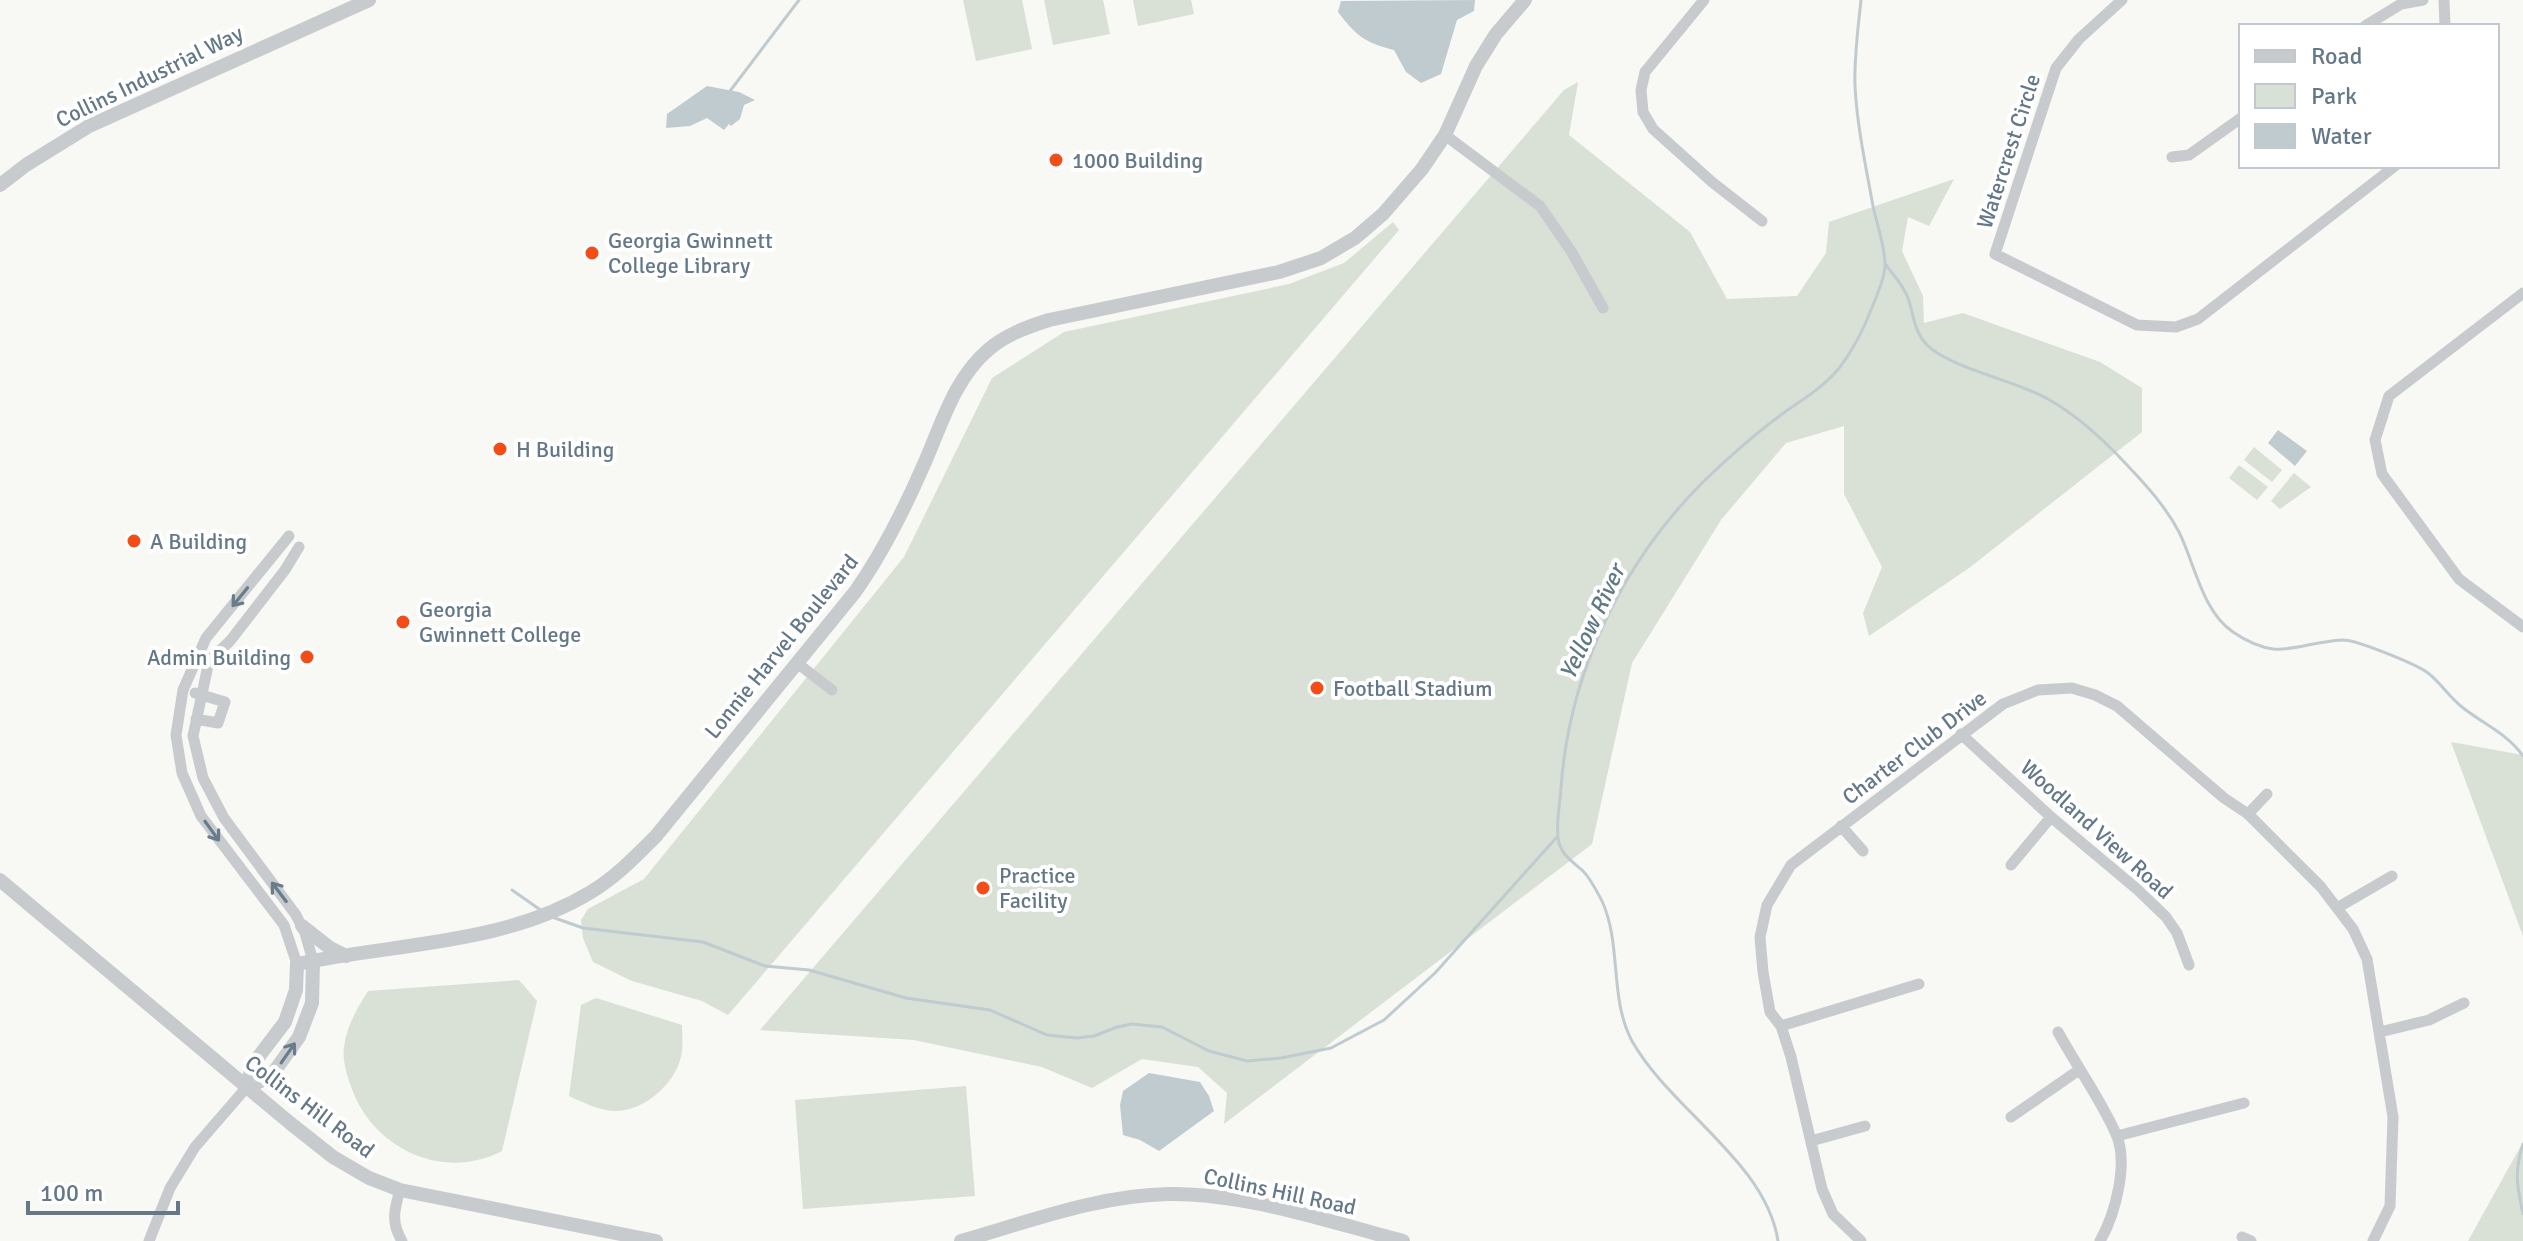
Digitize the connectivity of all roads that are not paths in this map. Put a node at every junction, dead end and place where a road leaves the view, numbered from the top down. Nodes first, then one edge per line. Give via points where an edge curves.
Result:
1 (369, 0) edge
2 (1525, 0) edge
3 (1704, 0) edge
4 (2122, 0) edge
5 (2423, 0) edge
6 (2444, 0) edge
7 (2368, 24) edge
8 (2445, 24) edge
9 (2239, 119) edge
10 (1445, 135) junction
11 (2172, 157) dead end
12 (2393, 168) edge
13 (0, 185) edge
14 (1762, 221) dead end
15 (2523, 293) edge
16 (1603, 308) dead end
17 (289, 536) dead end
18 (299, 547) dead end
19 (2523, 627) edge
20 (797, 663) junction
21 (183, 690) junction
22 (832, 690) dead end
23 (201, 695) junction
24 (196, 719) junction
25 (1961, 734) junction
26 (2267, 794) dead end
27 (2248, 814) junction
28 (2051, 817) junction
29 (1841, 826) junction
30 (1863, 851) dead end
31 (2011, 865) dead end
32 (2392, 876) dead end
33 (0, 880) edge
34 (2337, 908) junction
35 (302, 926) junction
36 (347, 956) junction
37 (313, 961) junction
38 (297, 964) junction
39 (2189, 965) dead end
40 (1919, 984) dead end
41 (315, 985) junction
42 (2464, 1003) dead end
43 (1781, 1026) junction
44 (2058, 1032) dead end
45 (2380, 1032) junction
46 (2079, 1070) junction
47 (246, 1088) junction
48 (2244, 1103) dead end
49 (2011, 1117) dead end
50 (1865, 1126) dead end
51 (2117, 1136) junction
52 (1811, 1141) junction
53 (400, 1190) junction
54 (149, 1241) edge
55 (402, 1241) edge
56 (656, 1241) edge
57 (961, 1241) edge
58 (1403, 1241) edge
59 (1861, 1241) edge
60 (2100, 1241) edge
61 (2373, 1241) edge

1 - 13 street, Collins Industrial Way via 89,126
2 - 10 street, Lonnie Harvel Boulevard via 1476,66
3 - 14 street via 1645,72 1643,112 1653,129
4 - 12 street, Watercrest Circle via 2056,68 1995,254 2137,325 2176,327 2198,319
5 - 7 street via 2401,4
6 - 8 street
9 - 11 street via 2189,155
10 - 16 street via 1540,206
10 - 20 street, Lonnie Harvel Boulevard via 1383,214 1321,258 1264,276 1049,320 987,350 952,398 881,556
15 - 19 street via 2389,396 2375,440 2382,474 2459,579
17 -> 21 street via 212,629
18 - 23 street via 230,641 209,661
20 - 22 street
20 - 36 street, Lonnie Harvel Boulevard via 656,836 594,891 517,925
21 - 23 street
21 -> 38 street via 176,735 182,773 201,816 284,925
23 - 24 street
23 - 24 street via 225,702 218,723
35 -> 24 street via 224,818 203,778 193,736
25 - 27 street, Charter Club Drive via 2003,704 2038,690 2072,688 2117,706
25 - 28 street, Woodland View Road
25 - 29 street, Charter Club Drive
26 - 27 street
27 - 34 street, Charter Club Drive
28 - 31 street
28 - 39 street, Woodland View Road via 2166,917
29 - 30 street
29 - 43 street, Charter Club Drive via 1791,865 1767,905 1760,937 1763,972 1770,1012
32 - 34 street
33 - 47 street, Collins Hill Road
34 - 45 street, Charter Club Drive via 2367,959
35 - 36 street
35 - 37 street
36 - 37 street, Lonnie Harvel Boulevard
36 - 41 street
37 - 38 street, Lonnie Harvel Boulevard
37 - 41 street
38 - 47 street via 296,990 285,1022 253,1064
40 - 43 street
47 -> 41 street via 271,1076 299,1037
42 - 45 street via 2429,1020
43 - 52 street, Charter Club Drive
44 - 46 street
45 - 61 street, Charter Club Drive via 2393,1117 2393,1161 2390,1206
46 - 49 street
46 - 51 street
47 - 53 street, Collins Hill Road via 333,1157
47 - 54 street via 195,1147 170,1188
48 - 51 street
50 - 52 street
51 - 60 street via 2117,1197
52 - 59 street, Charter Club Drive via 1833,1214
53 - 55 street via 393,1211 394,1229
53 - 56 street, Collins Hill Road
57 - 58 street, Collins Hill Road via 1123,1198 1169,1194 1213,1196 1289,1211

